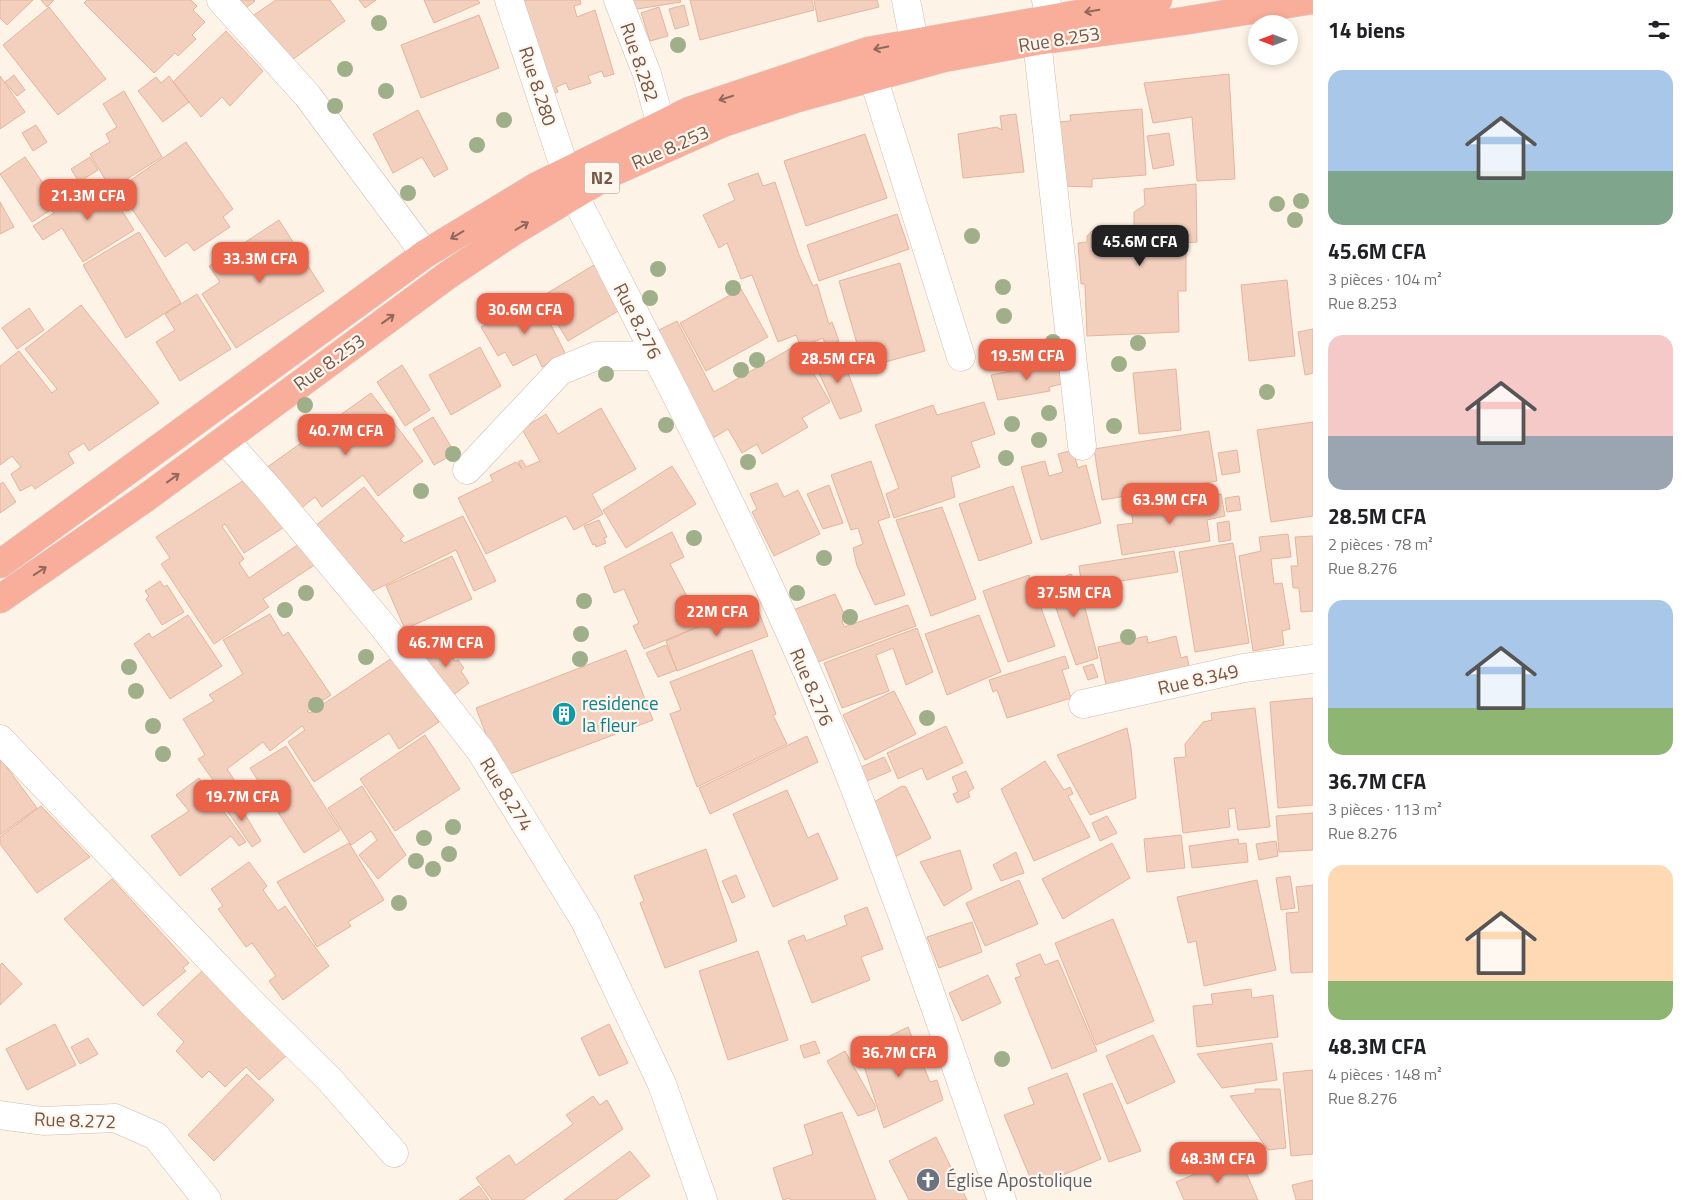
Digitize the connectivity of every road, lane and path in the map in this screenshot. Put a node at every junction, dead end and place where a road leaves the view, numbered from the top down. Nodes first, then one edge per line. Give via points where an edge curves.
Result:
1 (221, 0) edge
2 (509, 0) edge
3 (618, 0) edge
4 (906, 0) edge
5 (1158, 0) edge
6 (1312, 0) edge
7 (1048, 9) edge
8 (914, 41) junction
9 (1037, 41) junction
10 (873, 77) junction
11 (661, 125) junction
12 (570, 183) junction
13 (425, 254) junction
14 (656, 356) junction
15 (961, 357) dead end
16 (225, 440) junction
17 (1082, 446) dead end
18 (467, 470) dead end
19 (2, 559) edge
20 (0, 599) edge
21 (1313, 658) edge
22 (1083, 704) dead end
23 (0, 739) edge
24 (0, 1115) edge
25 (394, 1153) dead end
26 (207, 1200) edge
27 (703, 1200) edge
28 (1002, 1200) edge

1 - 13 street via 307,95
2 - 12 street, Rue 8.280
3 - 11 street, Rue 8.282 via 647,74
4 - 8 street
5 -> 7 highway, Rue 8.253 / N2
6 - 9 highway, Rue 8.253 / N2 via 1183,22
7 - 8 highway, Rue 8.253 / N2
8 -> 11 highway, Rue 8.253 / N2 via 868,51 689,110
9 - 10 highway, Rue 8.253 / N2 via 944,58
9 - 17 street
10 - 12 highway, Rue 8.253 / N2 via 723,123 611,172
10 - 15 street
11 - 12 highway, Rue 8.253 / N2
12 -> 13 highway, Rue 8.253 / N2 via 537,186
12 - 14 street, Rue 8.276
16 -> 12 highway, Rue 8.253 / N2 via 448,275 514,231
13 - 19 highway, Rue 8.253 / N2
14 - 18 street via 596,356 560,371
14 - 28 street, Rue 8.276 via 719,482 818,699 930,989
20 -> 16 highway, Rue 8.253 / N2
16 - 27 street, Rue 8.274 via 382,624 480,750 585,921 662,1084
21 - 22 street, Rue 8.349 via 1244,668
23 - 25 street via 252,1003 330,1080
24 - 26 street, Rue 8.272 via 42,1121 115,1118 156,1136

